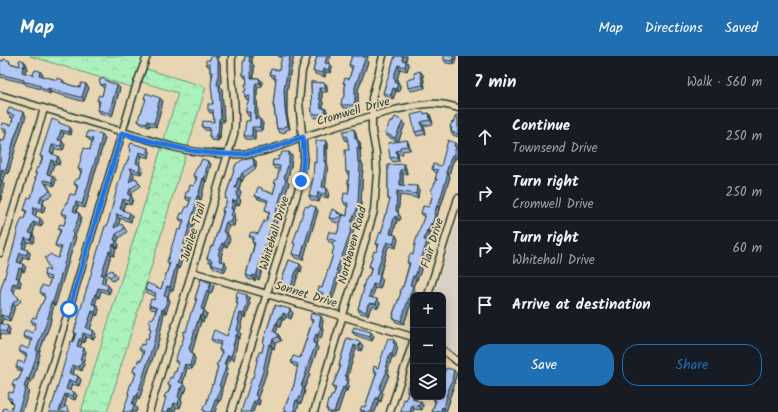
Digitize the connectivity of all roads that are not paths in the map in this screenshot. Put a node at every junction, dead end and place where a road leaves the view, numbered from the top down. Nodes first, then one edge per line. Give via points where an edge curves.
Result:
1 (148, 56) edge
2 (232, 56) edge
3 (307, 56) edge
4 (383, 56) edge
5 (0, 95) edge
6 (458, 108) edge
7 (44, 109) junction
8 (371, 116) junction
9 (122, 133) junction
10 (303, 137) junction
11 (228, 154) junction
12 (458, 198) edge
13 (0, 253) edge
14 (192, 272) junction
15 (429, 292) edge
16 (267, 294) junction
17 (343, 317) junction
18 (410, 336) edge
19 (410, 351) edge
20 (446, 352) edge
21 (458, 362) edge
22 (38, 412) edge
23 (149, 412) edge
24 (231, 412) edge
25 (314, 412) edge
26 (390, 412) edge

1 - 9 street
2 - 11 street, Jubilee Trail via 236,122
3 - 10 street, Whitehall Drive via 302,71 299,102
4 - 8 street, Northaven Road via 372,98
5 - 7 street, Cromwell Drive
6 - 8 street, Cromwell Drive via 427,103
7 - 9 street, Cromwell Drive
7 - 13 street
8 - 10 street, Cromwell Drive
8 - 17 street, Northaven Road via 377,172 374,211
9 - 11 street, Cromwell Drive via 188,151
9 - 22 street
10 - 11 street, Cromwell Drive via 264,150
10 - 16 street, Whitehall Drive via 301,181
11 - 14 street, Jubilee Trail
12 - 15 street, Flair Drive
14 - 16 street, Sonnet Drive
14 - 23 street, Jubilee Trail
16 - 17 street, Sonnet Drive
16 - 24 street, Whitehall Drive
17 - 18 street, Sonnet Drive
17 - 25 street, Northaven Road
19 - 26 street
20 - 21 street

